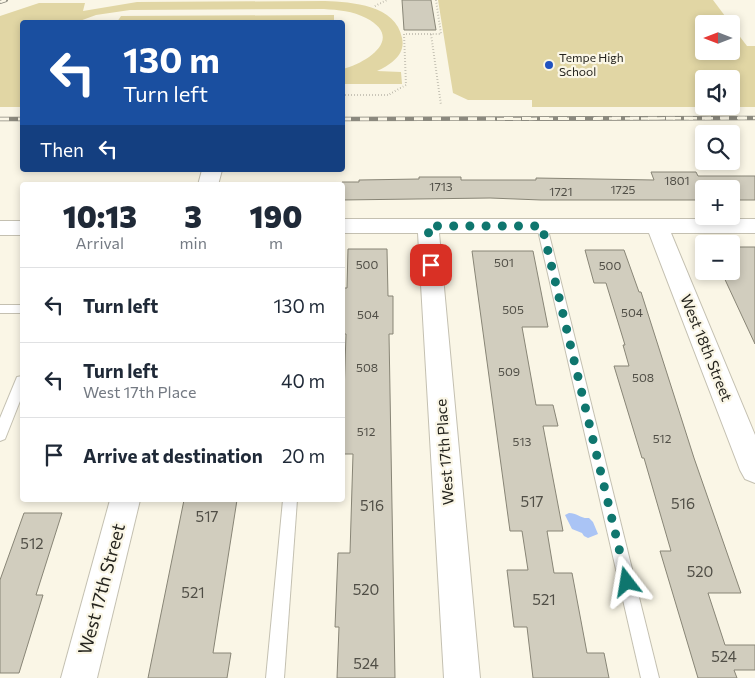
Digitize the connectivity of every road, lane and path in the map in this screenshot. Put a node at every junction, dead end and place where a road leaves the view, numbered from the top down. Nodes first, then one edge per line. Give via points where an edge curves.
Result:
1 (387, 0) edge
2 (436, 0) edge
3 (375, 6) dead end
4 (431, 34) junction
5 (345, 95) edge
6 (441, 105) dead end
7 (345, 226) edge
8 (428, 226) junction
9 (542, 226) junction
10 (657, 226) junction
11 (755, 226) edge
12 (0, 228) edge
13 (20, 228) edge
14 (0, 309) edge
15 (20, 309) edge
16 (20, 386) edge
17 (0, 435) edge
18 (755, 470) edge
19 (124, 502) edge
20 (290, 502) edge
21 (79, 678) edge
22 (275, 678) edge
23 (462, 678) edge
24 (650, 678) edge

1 - 3 path
2 - 4 path via 441,34
4 - 5 path via 404,34 406,85 388,95
4 - 6 path
7 - 8 street
8 - 9 street
8 - 23 street, West 17th Place
9 - 10 street
9 - 24 lane
10 - 11 street
10 - 18 street, West 18th Street
12 - 13 street
14 - 15 lane
16 - 17 lane
19 - 21 street, West 17th Street
20 - 22 lane

